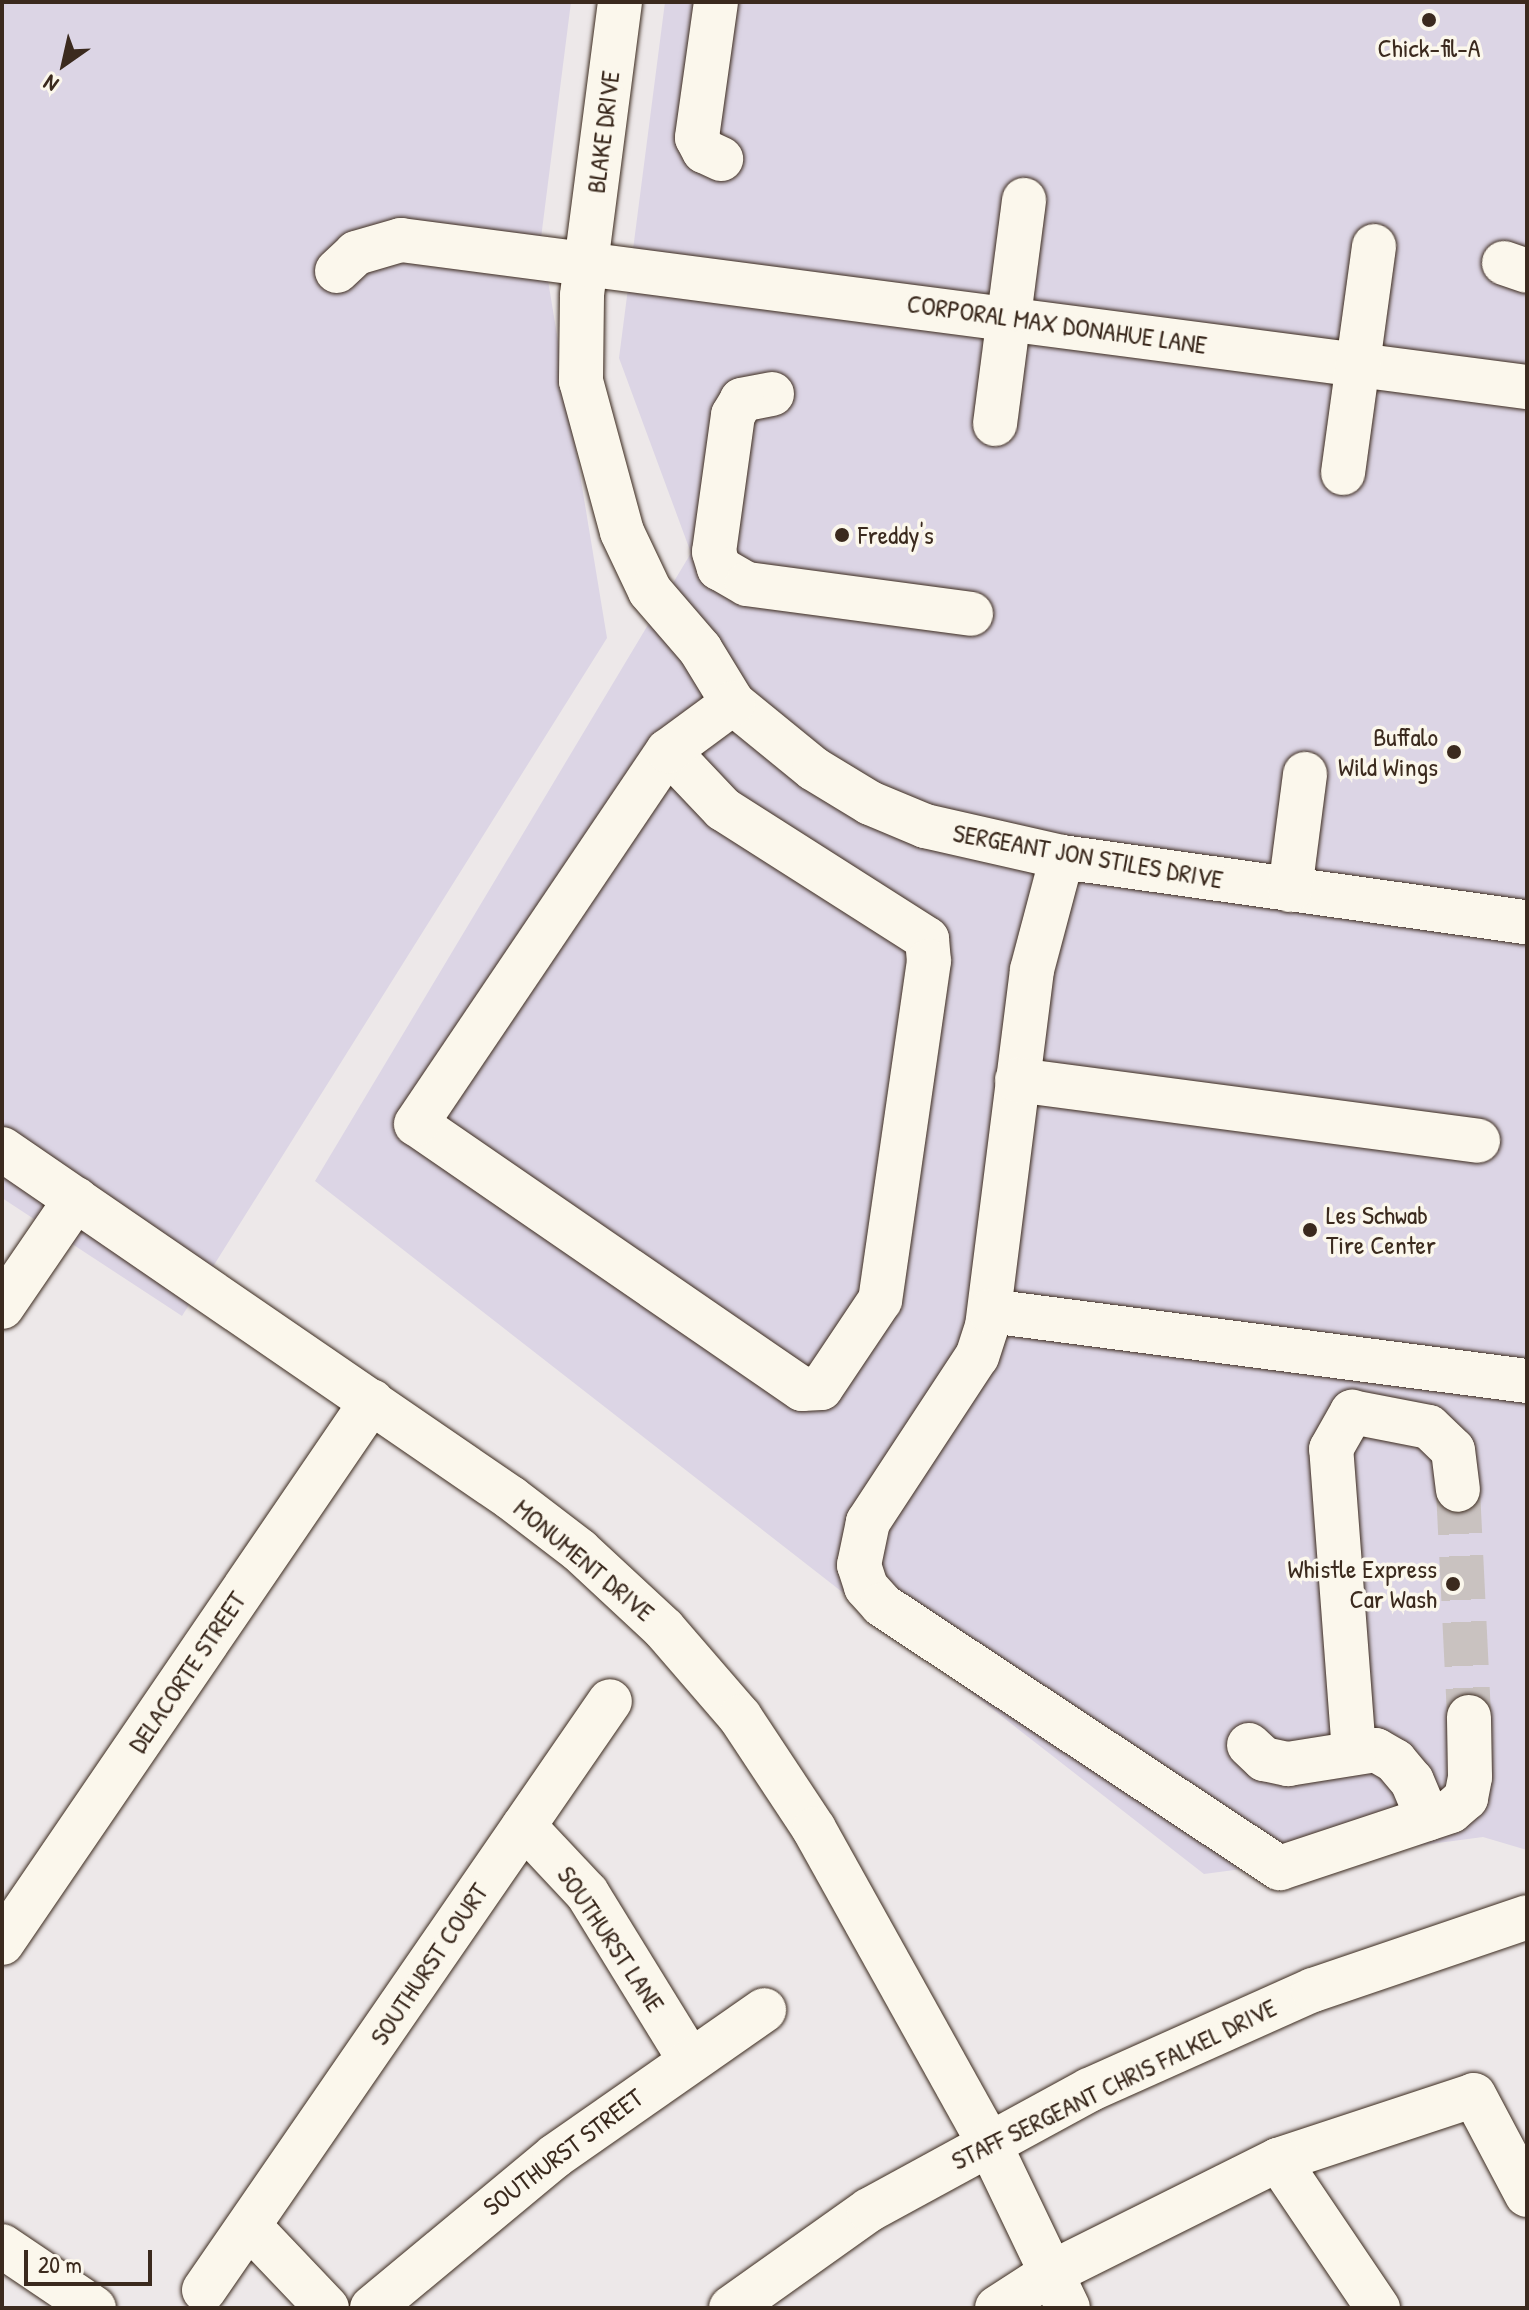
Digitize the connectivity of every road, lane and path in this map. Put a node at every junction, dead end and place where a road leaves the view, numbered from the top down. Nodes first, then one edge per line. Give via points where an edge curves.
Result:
1 (620, 2) edge
2 (716, 2) edge
3 (721, 159) dead end
4 (1024, 200) dead end
5 (1374, 246) dead end
6 (586, 263) junction
7 (337, 271) dead end
8 (1009, 317) junction
9 (1358, 364) junction
10 (1527, 387) edge
11 (772, 394) dead end
12 (995, 424) dead end
13 (1343, 473) dead end
14 (971, 614) dead end
15 (733, 703) junction
16 (668, 751) junction
17 (1305, 774) dead end
18 (1062, 857) junction
19 (1290, 890) junction
20 (1527, 922) edge
21 (1017, 1080) junction
22 (1478, 1141) dead end
23 (2, 1149) edge
24 (76, 1199) junction
25 (2, 1307) edge
26 (990, 1311) junction
27 (1527, 1381) edge
28 (372, 1401) junction
29 (1458, 1490) tunnel mouth
30 (610, 1701) dead end
31 (1469, 1717) tunnel mouth
32 (1249, 1745) dead end
33 (1354, 1752) junction
34 (1428, 1819) junction
35 (524, 1826) junction
36 (1527, 1917) edge
37 (2, 1943) edge
38 (764, 2010) dead end
39 (689, 2059) junction
40 (988, 2141) junction
41 (1278, 2160) junction
42 (1527, 2195) edge
43 (249, 2226) junction
44 (2, 2246) edge
45 (204, 2290) dead end
46 (1060, 2290) edge
47 (94, 2308) edge
48 (327, 2308) edge
49 (372, 2308) edge
50 (731, 2308) edge
51 (997, 2308) edge
52 (1378, 2308) edge

1 - 6 street, BLAKE DRIVE
2 - 3 street via 697,138 704,151
4 - 8 street
5 - 9 street
6 - 7 street, CORPORAL MAX DONAHUE LANE via 401,240 356,253
6 - 8 street, CORPORAL MAX DONAHUE LANE
6 - 15 street, SERGEANT JON STILES DRIVE via 581,381 622,532 650,591 700,649
8 - 9 street, CORPORAL MAX DONAHUE LANE
8 - 12 street
9 - 10 street, CORPORAL MAX DONAHUE LANE
9 - 13 street
11 - 14 street via 742,400 733,415 714,552 719,568 747,584
15 - 16 street
15 - 18 street, SERGEANT JON STILES DRIVE via 814,769 870,803 925,826
16 - 16 street via 416,1124 802,1389 821,1388 880,1300 929,961 927,939 723,809
17 - 19 street
18 - 19 street, SERGEANT JON STILES DRIVE
18 - 21 street via 1032,970
19 - 20 street, SERGEANT JON STILES DRIVE
21 - 22 street
21 - 26 street
23 - 24 street, MONUMENT DRIVE
24 - 25 street
24 - 28 street, MONUMENT DRIVE
26 - 27 street
26 - 34 street via 977,1356 861,1540 866,1587 882,1605 1261,1859 1290,1869
28 - 37 street, DELACORTE STREET
28 - 40 street, MONUMENT DRIVE via 579,1550 664,1629 740,1717 814,1829
29 - 33 street via 1453,1450 1429,1427 1352,1412 1331,1449
30 - 35 street, SOUTHURST COURT
31 - 34 street via 1466,1798
32 - 33 street via 1264,1759 1288,1764
33 - 34 street via 1376,1750 1395,1761 1412,1781
35 - 39 street, SOUTHURST LANE via 587,1893
35 - 43 street, SOUTHURST COURT
36 - 40 street, STAFF SERGEANT CHRIS FALKEL DRIVE via 1242,2019
38 - 39 street, SOUTHURST STREET
39 - 49 street, SOUTHURST STREET via 504,2196
40 - 46 street, MONUMENT DRIVE
40 - 50 street, STAFF SERGEANT CHRIS FALKEL DRIVE via 869,2210
41 - 42 street via 1474,2095
41 - 46 street
41 - 52 street
43 - 45 street, SOUTHURST COURT
43 - 48 street
44 - 47 street
46 - 51 street

